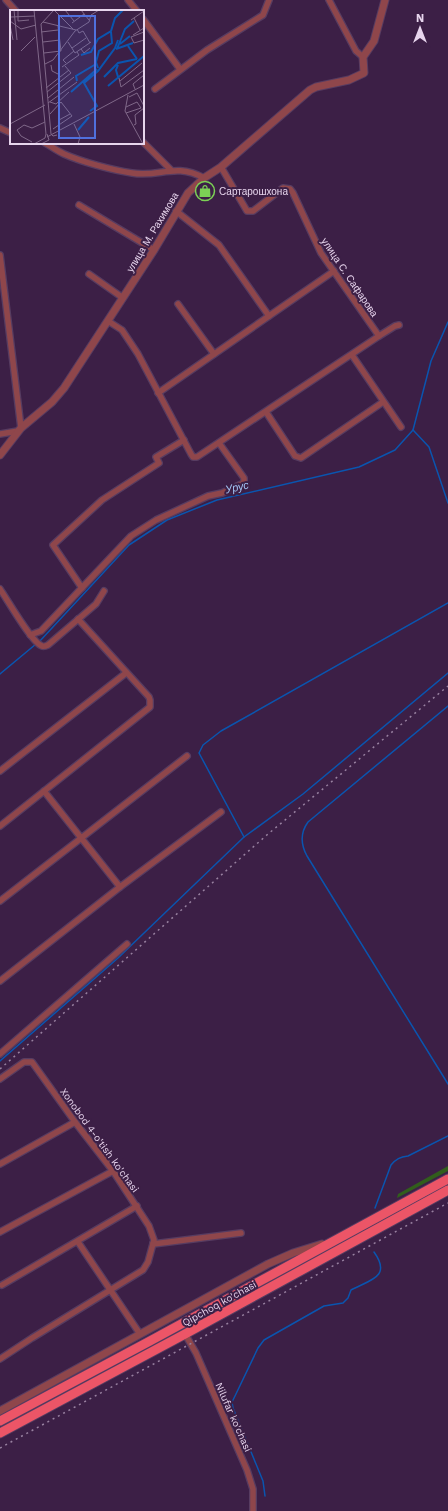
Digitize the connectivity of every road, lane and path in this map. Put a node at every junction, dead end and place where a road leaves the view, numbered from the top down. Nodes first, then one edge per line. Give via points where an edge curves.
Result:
1 (6, 0) edge
2 (128, 0) edge
3 (269, 0) edge
4 (329, 0) edge
5 (385, 0) edge
6 (15, 10) edge
7 (136, 10) edge
8 (144, 19) edge
9 (363, 57) junction
10 (180, 69) junction
11 (155, 89) dead end
12 (0, 128) edge
13 (10, 133) edge
14 (144, 143) edge
15 (47, 144) edge
16 (221, 167) junction
17 (171, 170) junction
18 (204, 178) junction
19 (79, 205) dead end
20 (176, 211) junction
21 (154, 250) junction
22 (0, 255) edge
23 (334, 271) junction
24 (89, 274) dead end
25 (123, 298) junction
26 (3, 303) edge
27 (178, 304) dead end
28 (269, 316) junction
29 (108, 321) junction
30 (399, 325) dead end
31 (379, 336) junction
32 (214, 354) junction
33 (352, 355) junction
34 (158, 393) junction
35 (383, 402) junction
36 (266, 412) junction
37 (401, 428) dead end
38 (19, 430) junction
39 (0, 434) edge
40 (184, 440) junction
41 (219, 443) junction
42 (0, 455) edge
43 (82, 588) junction
44 (0, 589) edge
45 (104, 591) dead end
46 (78, 619) junction
47 (30, 635) junction
48 (126, 673) junction
49 (187, 756) dead end
50 (0, 771) edge
51 (44, 792) junction
52 (221, 812) dead end
53 (0, 826) edge
54 (81, 837) junction
55 (120, 887) junction
56 (0, 902) edge
57 (127, 944) dead end
58 (0, 981) edge
59 (0, 1054) edge
60 (0, 1079) edge
61 (75, 1122) junction
62 (0, 1164) edge
63 (113, 1171) junction
64 (448, 1179) edge
65 (448, 1190) edge
66 (137, 1206) junction
67 (396, 1207) junction
68 (401, 1216) junction
69 (0, 1232) edge
70 (241, 1233) dead end
71 (339, 1238) junction
72 (78, 1242) junction
73 (152, 1244) junction
74 (2, 1285) dead end
75 (110, 1291) junction
76 (140, 1334) junction
77 (185, 1334) junction
78 (0, 1359) edge
79 (0, 1411) edge
80 (0, 1421) edge
81 (0, 1433) edge
82 (253, 1511) edge

1 - 6 street
2 - 7 street
3 - 10 street via 263,15
4 - 9 street via 356,51
5 - 9 street, улица М. Рахимова via 374,41
8 - 10 street
9 - 16 street, улица М. Рахимова via 364,73 349,80 310,90
10 - 11 street
12 - 13 street
14 - 17 street
15 - 17 street via 63,154 132,173 147,175
16 - 18 street, улица М. Рахимова
16 - 23 street, улица С. Сафарова via 247,211 253,211 283,188 290,189 321,253
17 - 18 street via 187,171
18 - 20 street, улица М. Рахимова via 188,193
19 - 21 street
20 - 21 street, улица М. Рахимова
20 - 28 street via 219,245
21 - 25 street, улица М. Рахимова
22 - 26 street
23 - 28 street
23 - 31 street, улица С. Сафарова
24 - 25 street
25 - 29 street, улица М. Рахимова
26 - 38 street
27 - 32 street
28 - 32 street
29 - 34 street via 122,330
29 - 38 street, улица М. Рахимова via 60,394
30 - 31 street
31 - 33 street
32 - 34 street
33 - 35 street
33 - 36 street
34 - 40 street
35 - 36 street via 301,458 295,456
35 - 37 street
36 - 41 street
38 - 39 street
38 - 42 street, улица М. Рахимова
40 - 41 street via 191,454 196,457
40 - 43 street via 156,457 159,463 102,500 53,545
41 - 43 street via 244,478 244,484 201,499 156,520 131,536
43 - 47 street via 41,631
44 - 47 street
45 - 46 street via 96,604
46 - 47 street via 44,646
46 - 48 street
48 - 50 street
48 - 51 street via 149,697 149,709
49 - 54 street
51 - 53 street
51 - 54 street
52 - 55 street
54 - 55 street
54 - 56 street
55 - 58 street
57 - 59 street
60 - 61 street, Xonobod 4-o'tish ko'chasi via 24,1062 32,1062
61 - 62 street
61 - 63 street, Xonobod 4-o'tish ko'chasi
63 - 66 street, Xonobod 4-o'tish ko'chasi
63 - 69 street
64 - 67 main road, Qipchoq ko'chasi
65 - 68 main road, Qipchoq ko'chasi
66 - 72 street
66 - 73 street, Xonobod 4-o'tish ko'chasi via 154,1240
67 - 68 main road
67 - 71 main road, Qipchoq ko'chasi
68 - 77 main road, Qipchoq ko'chasi
70 - 73 street
71 - 76 street via 293,1252 268,1264
71 - 80 main road, Qipchoq ko'chasi
72 - 74 street
72 - 75 street
73 - 75 street, Xonobod 4-o'tish ko'chasi via 148,1262 143,1270
75 - 76 street
75 - 78 street, Xonobod 4-o'tish ko'chasi
76 - 79 street
77 - 81 main road, Qipchoq ko'chasi
77 - 82 street, Nilufar ko'chasi via 196,1353 247,1470 253,1489

